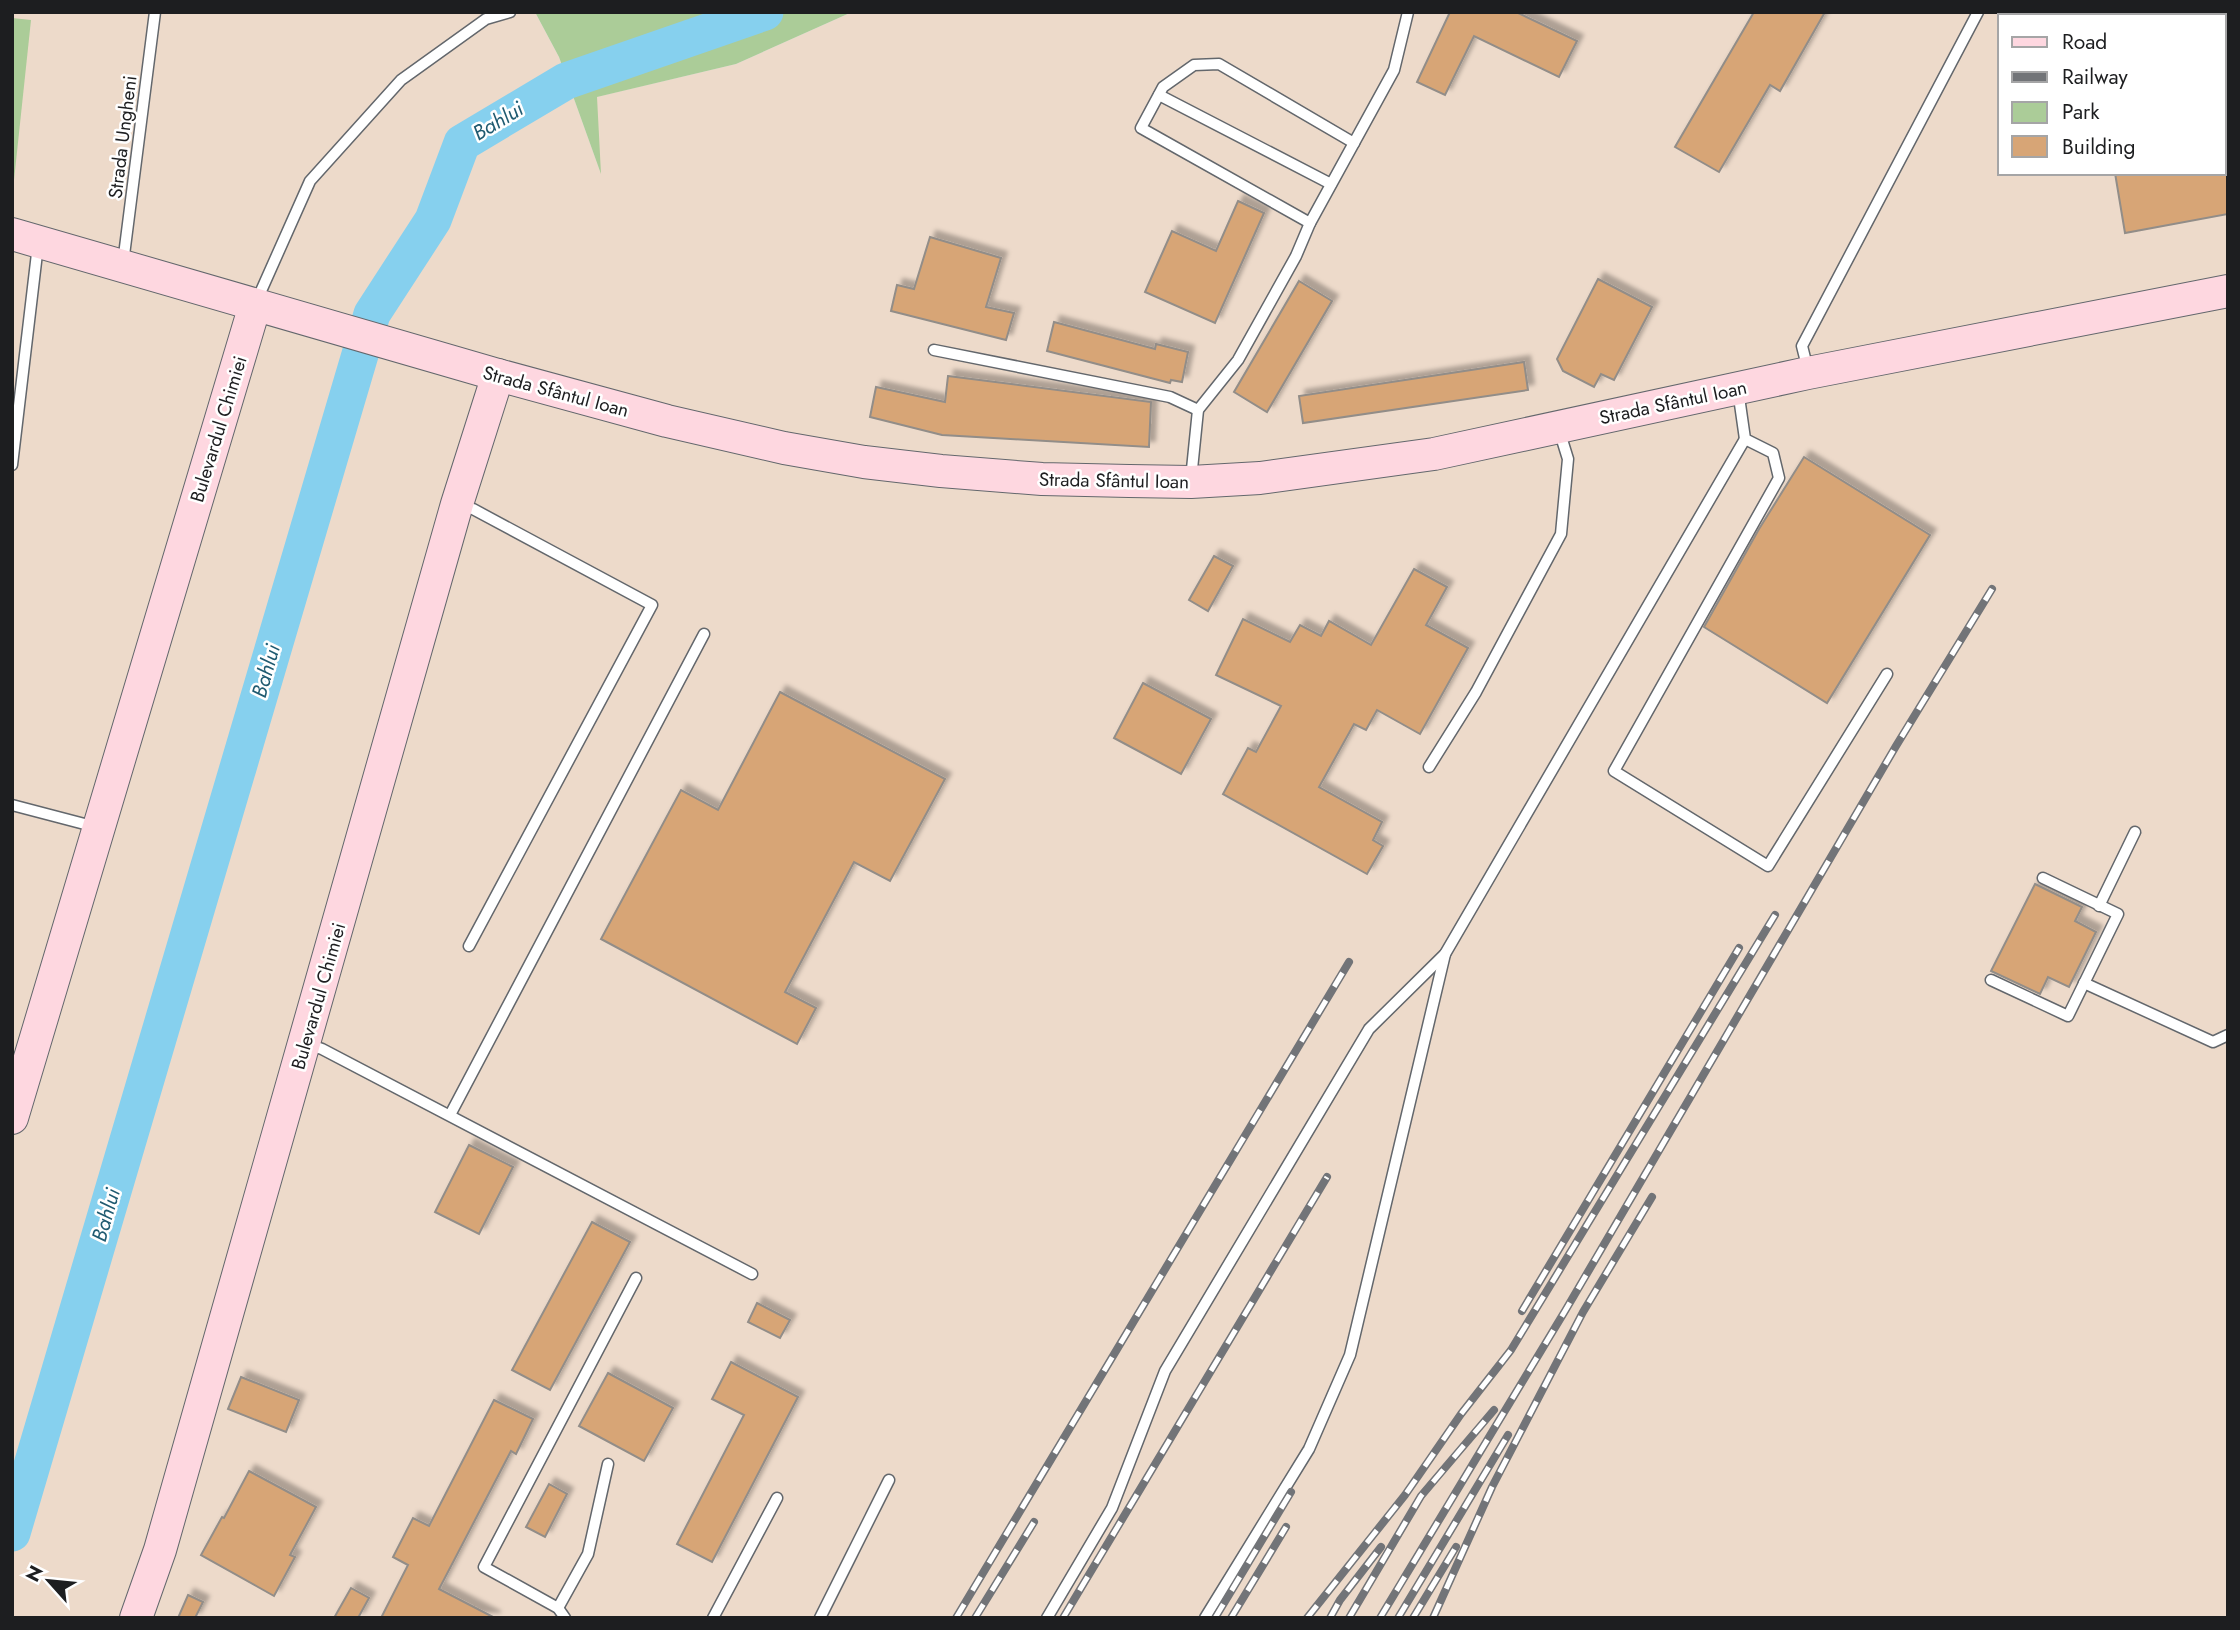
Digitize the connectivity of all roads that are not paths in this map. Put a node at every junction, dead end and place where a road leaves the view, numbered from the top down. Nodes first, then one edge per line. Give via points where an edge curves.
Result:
1 (155, 12) edge
2 (510, 12) edge
3 (1408, 12) edge
4 (1978, 12) edge
5 (1159, 95) junction
6 (1354, 143) junction
7 (1331, 184) junction
8 (1310, 223) junction
9 (25, 238) edge
10 (123, 265) junction
11 (2228, 291) edge
12 (255, 305) junction
13 (933, 350) dead end
14 (1808, 373) junction
15 (498, 375) junction
16 (1738, 388) junction
17 (1198, 410) junction
18 (1558, 427) junction
19 (1745, 439) junction
20 (12, 465) edge
21 (1191, 482) junction
22 (457, 504) junction
23 (704, 634) dead end
24 (1886, 674) dead end
25 (1429, 767) dead end
26 (12, 805) edge
27 (98, 828) junction
28 (2135, 832) dead end
29 (2043, 878) dead end
30 (2099, 906) junction
31 (469, 946) dead end
32 (1445, 954) junction
33 (1991, 980) dead end
34 (2084, 983) junction
35 (2228, 1035) edge
36 (304, 1044) junction
37 (17, 1081) edge
38 (450, 1115) junction
39 (12, 1118) edge
40 (752, 1274) dead end
41 (636, 1278) dead end
42 (608, 1464) dead end
43 (889, 1480) dead end
44 (778, 1498) dead end
45 (562, 1613) edge
46 (136, 1618) edge
47 (713, 1618) edge
48 (820, 1618) edge
49 (1047, 1618) edge
50 (1205, 1618) edge

1 - 10 lane, Strada Ungheni
2 - 12 lane via 486,19 401,80 310,181
3 - 6 lane via 1394,69
4 - 14 lane via 1802,346
5 - 6 lane via 1194,65 1219,64
5 - 7 lane
5 - 8 lane via 1141,128
6 - 7 lane
7 - 8 lane
8 - 17 lane via 1238,360
9 - 10 main road, Strada Sfântul Ioan
9 - 20 lane
10 - 12 main road, Strada Sfântul Ioan
11 - 14 main road, Strada Sfântul Ioan
12 - 15 main road, Strada Sfântul Ioan
12 - 27 main road, Bulevardul Chimiei
13 - 17 lane via 1170,397
14 - 16 main road, Strada Sfântul Ioan
15 - 21 main road, Strada Sfântul Ioan via 680,424 864,462 1042,479
15 - 22 main road, Bulevardul Chimiei
16 - 18 main road, Strada Sfântul Ioan
16 - 19 lane
17 - 21 lane
18 - 21 main road, Strada Sfântul Ioan via 1434,454 1259,478
18 - 25 lane via 1568,458 1561,534 1476,692
19 - 24 lane via 1773,453 1779,478 1614,771 1768,866
19 - 32 lane
22 - 31 lane via 652,605
22 - 36 main road, Bulevardul Chimiei
23 - 38 lane
26 - 27 lane
27 - 37 main road, Bulevardul Chimiei
28 - 30 lane
29 - 30 lane
30 - 34 lane via 2118,914
32 - 49 lane via 1369,1029 1165,1371 1112,1508
32 - 50 lane via 1350,1356 1309,1448
33 - 34 lane via 2068,1016
34 - 35 lane via 2213,1042
36 - 38 lane
36 - 46 main road, Bulevardul Chimiei via 160,1550
37 - 39 main road, Bulevardul Chimiei
38 - 40 lane
41 - 45 lane via 485,1567
42 - 45 lane via 588,1554
43 - 48 lane
44 - 47 lane

